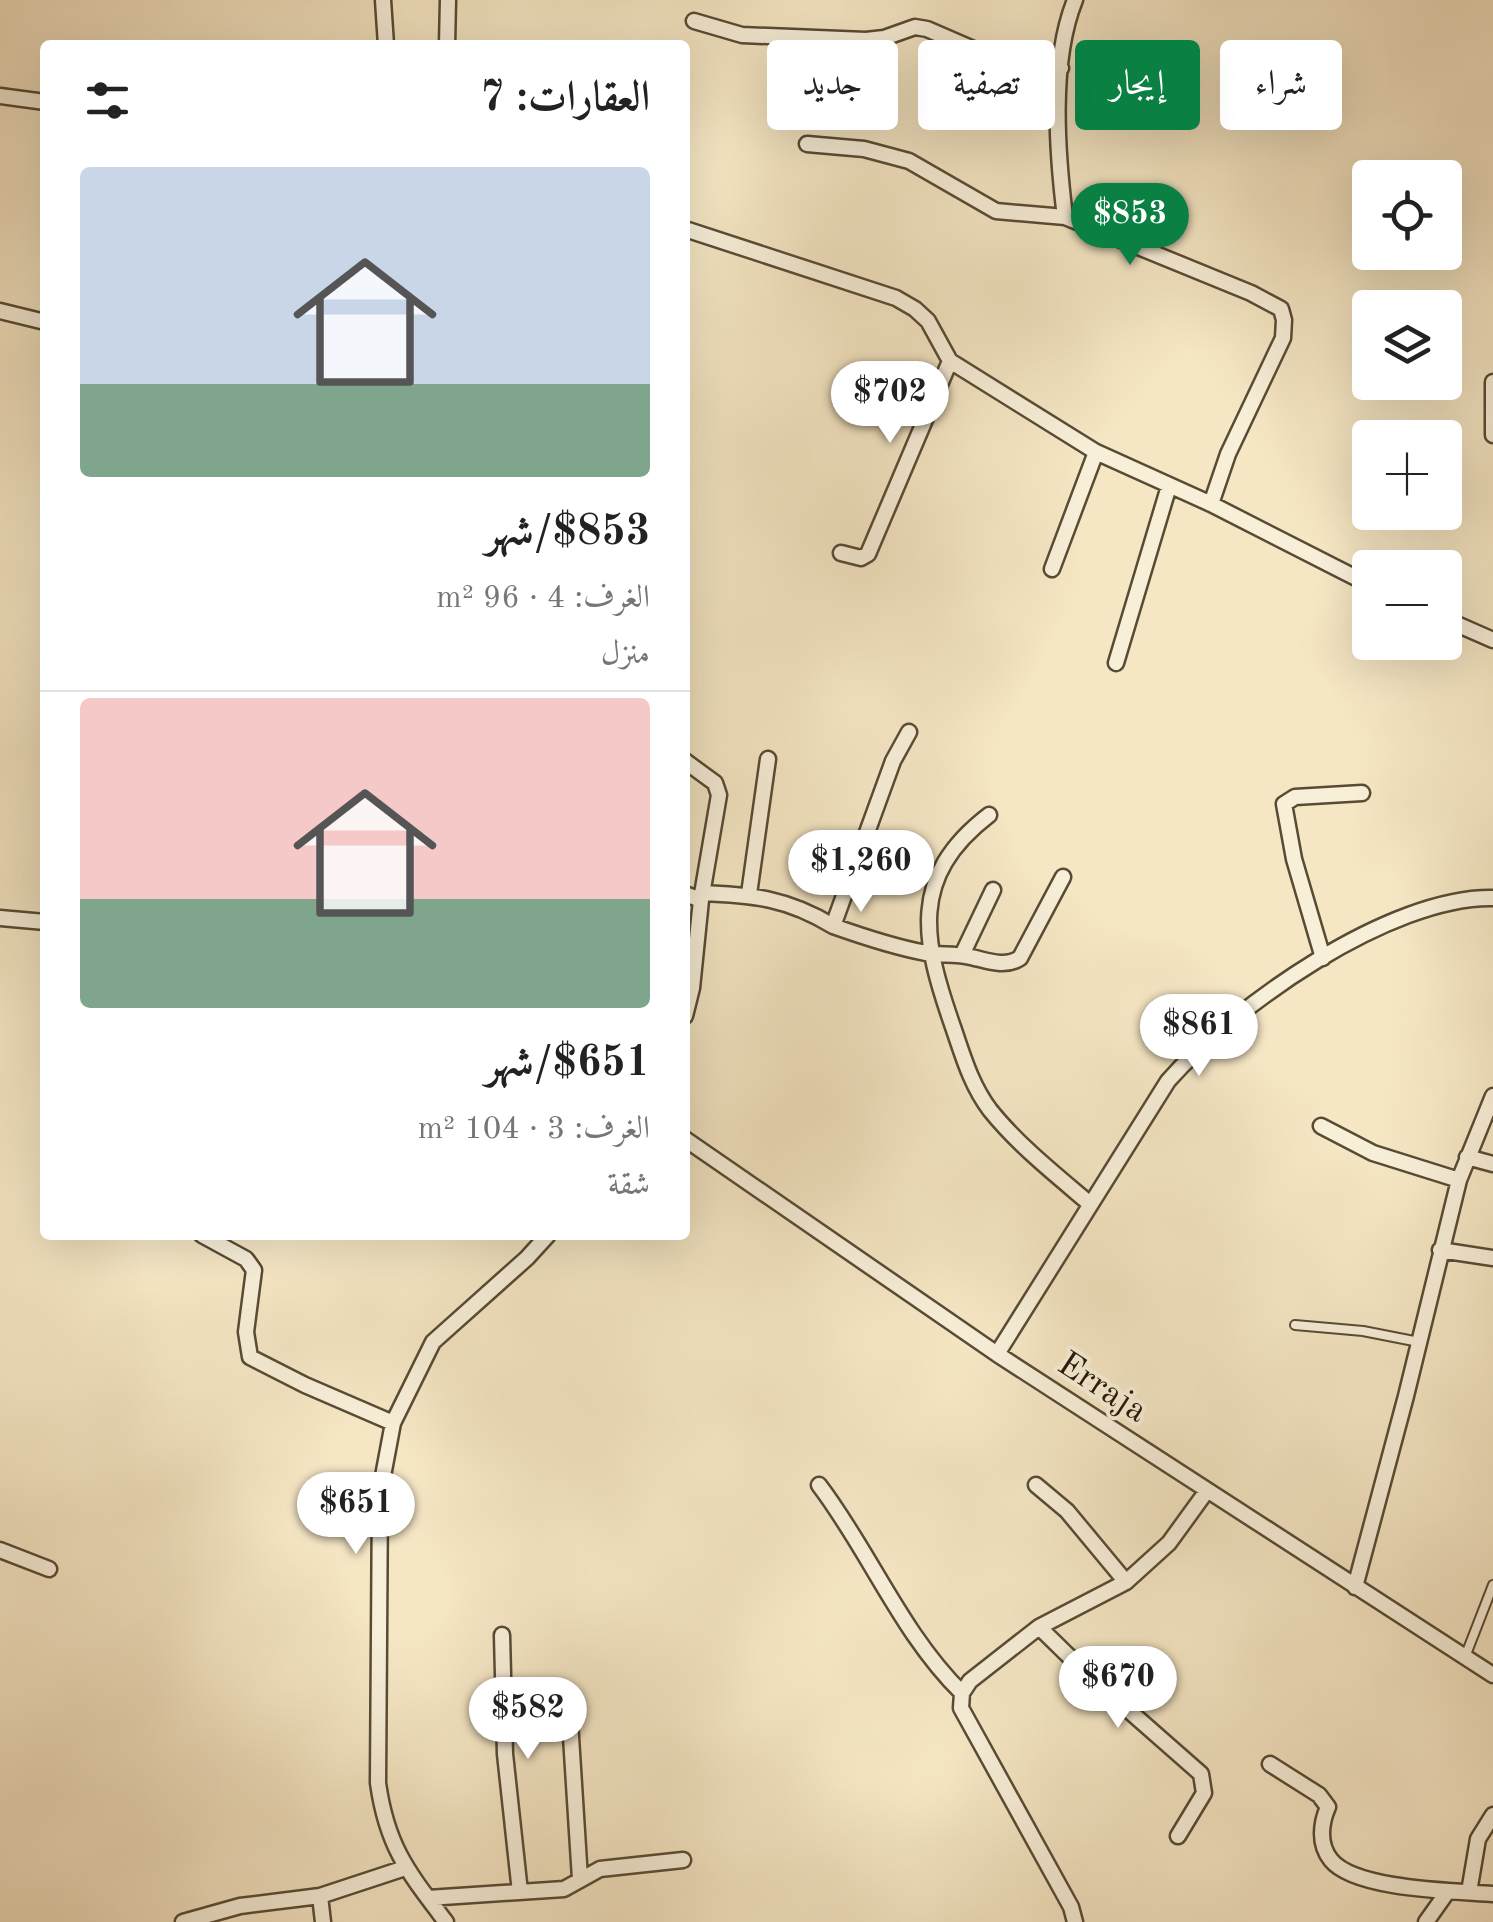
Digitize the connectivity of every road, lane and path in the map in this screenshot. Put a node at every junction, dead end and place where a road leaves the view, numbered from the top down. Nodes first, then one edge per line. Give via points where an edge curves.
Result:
1 (383, 0) edge
2 (448, 0) edge
3 (1075, 0) edge
4 (694, 21) dead end
5 (386, 40) edge
6 (446, 40) edge
7 (1061, 68) junction
8 (0, 96) edge
9 (40, 101) edge
10 (806, 144) dead end
11 (1065, 217) junction
12 (690, 230) edge
13 (0, 312) edge
14 (40, 321) edge
15 (950, 361) junction
16 (1493, 382) edge
17 (1493, 436) edge
18 (1096, 452) junction
19 (1169, 486) junction
20 (1210, 504) junction
21 (841, 552) dead end
22 (1052, 569) dead end
23 (1352, 577) edge
24 (1462, 627) edge
25 (1493, 640) edge
26 (1116, 663) dead end
27 (909, 732) dead end
28 (768, 759) dead end
29 (690, 765) edge
30 (1362, 792) dead end
31 (989, 815) dead end
32 (1063, 877) dead end
33 (993, 890) dead end
34 (749, 894) junction
35 (690, 895) edge
36 (701, 897) junction
37 (1493, 898) edge
38 (0, 918) edge
39 (40, 922) edge
40 (833, 926) junction
41 (930, 953) junction
42 (962, 955) junction
43 (1323, 958) junction
44 (690, 996) edge
45 (1493, 1096) edge
46 (1322, 1126) dead end
47 (690, 1142) edge
48 (1467, 1158) junction
49 (1493, 1164) edge
50 (1459, 1180) junction
51 (1090, 1204) junction
52 (211, 1240) edge
53 (543, 1240) edge
54 (1440, 1250) junction
55 (1493, 1258) edge
56 (1296, 1325) dead end
57 (1419, 1342) junction
58 (997, 1354) junction
59 (393, 1422) junction
60 (819, 1485) dead end
61 (1036, 1486) dead end
62 (1206, 1492) junction
63 (0, 1550) edge
64 (49, 1568) dead end
65 (1126, 1582) junction
66 (1493, 1585) edge
67 (1355, 1587) junction
68 (1039, 1627) junction
69 (502, 1635) dead end
70 (1465, 1657) junction
71 (1493, 1675) edge
72 (962, 1692) junction
73 (570, 1720) dead end
74 (1270, 1764) dead end
75 (1493, 1814) edge
76 (1178, 1836) dead end
77 (683, 1860) dead end
78 (405, 1868) junction
79 (580, 1878) junction
80 (1448, 1890) junction
81 (520, 1892) junction
82 (1469, 1892) junction
83 (1493, 1894) edge
84 (320, 1896) junction
85 (428, 1898) junction
86 (182, 1922) edge
87 (323, 1922) edge
88 (446, 1922) edge
89 (1075, 1922) edge
90 (1426, 1922) edge

1 - 5 street
2 - 6 street
3 - 7 street
4 - 7 street via 742,35 866,40 915,27 987,55
7 - 11 street
8 - 9 street
10 - 11 street via 909,161 996,211
11 - 20 street via 1281,309 1283,338
12 - 15 street via 896,298 928,321
13 - 14 street
15 - 18 street
15 - 21 street via 868,554
16 - 17 street
18 - 19 street
18 - 22 street
19 - 20 street
19 - 26 street
20 - 23 street
24 - 25 street
27 - 40 street
28 - 34 street
29 - 36 street via 714,782 719,796
30 - 43 street via 1295,797 1284,804
31 - 41 street via 951,849 927,912
32 - 42 street via 1020,958 1002,964
33 - 42 street
34 - 36 street
34 - 40 street
35 - 36 street
36 - 44 street
37 - 43 street via 1435,904
38 - 39 street
40 - 41 street
41 - 42 street
41 - 51 street via 974,1087
43 - 51 street via 1196,1050 1168,1081
45 - 48 street
46 - 50 street via 1374,1153
47 - 58 street, Erraja
48 - 49 street
48 - 50 street
50 - 54 street
51 - 58 street
52 - 59 street via 254,1270 246,1332 250,1357
53 - 59 street via 433,1342
54 - 55 street
54 - 57 street
56 - 57 lane
57 - 67 street
58 - 62 street, Erraja
59 - 78 street via 380,1492 378,1783 383,1820
60 - 72 street via 920,1646
61 - 65 street via 1067,1511
62 - 65 street via 1169,1544
62 - 67 street, Erraja
63 - 64 street
65 - 68 street
66 - 70 lane
67 - 70 street, Erraja
68 - 72 street
68 - 76 street via 1200,1774 1204,1792
69 - 81 street via 504,1754
70 - 71 street, Erraja
72 - 89 street via 961,1708
73 - 79 street
74 - 80 street via 1328,1806 1320,1827 1330,1859 1377,1882
75 - 82 street via 1478,1839
77 - 79 street via 600,1868
78 - 84 street
78 - 85 street
79 - 81 street via 564,1888
80 - 82 street
80 - 90 street
81 - 85 street
82 - 83 street
84 - 86 street
84 - 87 street
85 - 88 street

